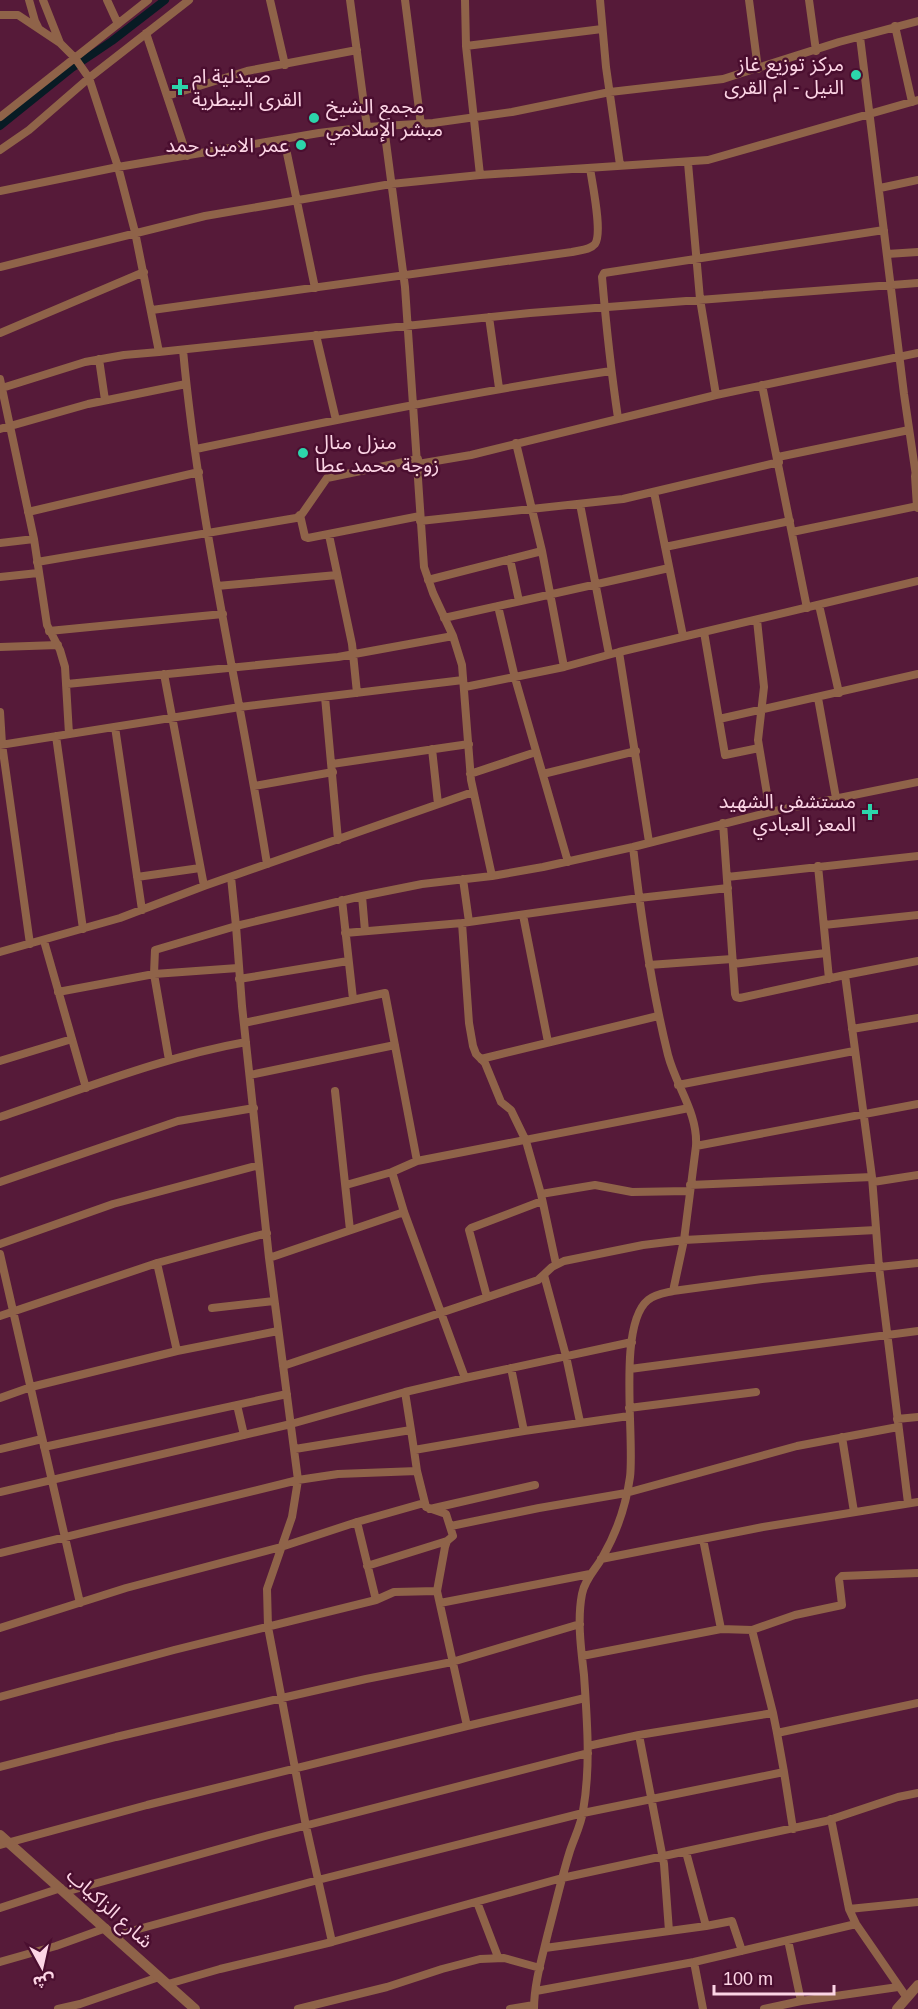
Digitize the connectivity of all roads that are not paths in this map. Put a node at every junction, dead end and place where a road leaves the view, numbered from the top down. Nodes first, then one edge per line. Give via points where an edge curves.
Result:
1 (29, 0) edge
2 (43, 0) edge
3 (107, 0) edge
4 (148, 0) edge
5 (189, 0) edge
6 (270, 0) edge
7 (350, 0) edge
8 (405, 0) edge
9 (465, 0) edge
10 (600, 0) edge
11 (749, 0) edge
12 (809, 0) edge
13 (0, 15) edge
14 (918, 21) edge
15 (118, 24) junction
16 (895, 26) junction
17 (602, 29) junction
18 (40, 30) junction
19 (146, 33) junction
20 (861, 37) junction
21 (60, 43) junction
22 (466, 46) junction
23 (357, 50) junction
24 (816, 51) junction
25 (75, 58) junction
26 (285, 65) junction
27 (758, 69) junction
28 (87, 76) junction
29 (610, 92) junction
30 (167, 96) junction
31 (915, 101) edge
32 (871, 112) junction
33 (0, 117) edge
34 (474, 117) junction
35 (421, 125) junction
36 (367, 127) junction
37 (384, 127) junction
38 (284, 139) junction
39 (0, 150) edge
40 (187, 156) junction
41 (688, 163) junction
42 (620, 165) junction
43 (118, 167) junction
44 (590, 168) junction
45 (480, 175) junction
46 (918, 180) edge
47 (391, 184) junction
48 (880, 188) junction
49 (0, 191) edge
50 (295, 199) junction
51 (884, 230) junction
52 (135, 232) junction
53 (918, 252) edge
54 (887, 254) junction
55 (696, 258) junction
56 (0, 267) edge
57 (144, 273) junction
58 (404, 277) junction
59 (918, 283) edge
60 (891, 285) junction
61 (315, 288) junction
62 (700, 299) junction
63 (605, 308) junction
64 (152, 310) junction
65 (489, 317) junction
66 (407, 325) junction
67 (0, 333) edge
68 (316, 335) junction
69 (183, 350) junction
70 (159, 352) junction
71 (918, 353) edge
72 (900, 357) junction
73 (99, 359) junction
74 (611, 371) junction
75 (186, 384) junction
76 (762, 386) junction
77 (499, 388) junction
78 (1, 390) edge
79 (716, 394) junction
80 (105, 400) junction
81 (414, 404) junction
82 (618, 418) junction
83 (336, 420) junction
84 (918, 423) edge
85 (10, 426) junction
86 (909, 428) junction
87 (0, 429) edge
88 (516, 443) junction
89 (196, 449) junction
90 (778, 460) junction
91 (418, 462) junction
92 (199, 472) junction
93 (917, 475) edge
94 (654, 492) junction
95 (580, 504) junction
96 (918, 507) edge
97 (533, 510) junction
98 (28, 512) junction
99 (300, 515) junction
100 (420, 518) junction
101 (790, 521) junction
102 (792, 532) junction
103 (208, 533) junction
104 (329, 535) junction
105 (34, 539) junction
106 (0, 543) edge
107 (665, 547) junction
108 (542, 551) junction
109 (510, 559) junction
110 (37, 562) junction
111 (669, 568) junction
112 (38, 573) junction
113 (337, 575) junction
114 (0, 577) edge
115 (428, 580) junction
116 (918, 581) edge
117 (595, 584) junction
118 (218, 586) junction
119 (550, 594) junction
120 (519, 601) junction
121 (819, 605) junction
122 (498, 606) junction
123 (807, 608) junction
124 (223, 614) junction
125 (444, 618) junction
126 (757, 620) junction
127 (49, 631) junction
128 (704, 632) junction
129 (453, 636) junction
130 (683, 636) junction
131 (58, 645) junction
132 (0, 647) edge
133 (619, 652) junction
134 (354, 654) junction
135 (609, 654) junction
136 (232, 666) junction
137 (564, 667) junction
138 (164, 674) junction
139 (918, 674) edge
140 (515, 678) junction
141 (67, 684) junction
142 (464, 684) junction
143 (357, 693) junction
144 (839, 693) junction
145 (325, 697) junction
146 (818, 698) junction
147 (240, 708) junction
148 (762, 709) junction
149 (0, 712) edge
150 (174, 718) junction
151 (719, 719) junction
152 (115, 727) junction
153 (69, 734) junction
154 (56, 736) junction
155 (469, 744) junction
156 (1, 745) edge
157 (759, 748) junction
158 (432, 749) junction
159 (636, 751) junction
160 (536, 752) junction
161 (333, 768) junction
162 (470, 774) junction
163 (543, 774) junction
164 (918, 782) edge
165 (255, 786) junction
166 (472, 792) junction
167 (836, 798) junction
168 (438, 804) junction
169 (770, 812) junction
170 (723, 823) junction
171 (338, 840) junction
172 (649, 842) junction
173 (633, 847) junction
174 (918, 856) edge
175 (568, 862) junction
176 (267, 864) junction
177 (818, 866) junction
178 (200, 868) junction
179 (492, 876) junction
180 (137, 877) junction
181 (231, 877) junction
182 (727, 877) junction
183 (463, 879) junction
184 (204, 886) junction
185 (728, 888) junction
186 (362, 896) junction
187 (639, 898) junction
188 (342, 900) junction
189 (142, 910) junction
190 (524, 915) junction
191 (918, 915) edge
192 (466, 923) junction
193 (824, 925) junction
194 (236, 926) junction
195 (83, 929) junction
196 (365, 931) junction
197 (345, 933) junction
198 (44, 940) junction
199 (30, 944) junction
200 (0, 952) edge
201 (826, 953) junction
202 (348, 961) junction
203 (918, 961) edge
204 (733, 962) junction
205 (649, 965) junction
206 (238, 968) junction
207 (154, 974) junction
208 (845, 975) junction
209 (829, 978) junction
210 (240, 979) junction
211 (58, 992) junction
212 (353, 999) junction
213 (658, 1016) junction
214 (918, 1018) edge
215 (244, 1023) junction
216 (852, 1029) junction
217 (72, 1039) junction
218 (246, 1042) junction
219 (548, 1042) junction
220 (395, 1045) junction
221 (854, 1051) junction
222 (481, 1059) junction
223 (169, 1060) junction
224 (0, 1061) edge
225 (250, 1075) junction
226 (678, 1086) junction
227 (86, 1088) junction
228 (336, 1091) dead end
229 (918, 1104) edge
230 (254, 1108) junction
231 (689, 1108) junction
232 (864, 1115) junction
233 (0, 1116) edge
234 (526, 1141) junction
235 (696, 1146) junction
236 (417, 1161) junction
237 (259, 1165) junction
238 (392, 1172) junction
239 (918, 1175) edge
240 (872, 1180) junction
241 (0, 1182) edge
242 (346, 1185) junction
243 (690, 1188) junction
244 (541, 1198) junction
245 (404, 1212) junction
246 (350, 1230) junction
247 (876, 1230) junction
248 (267, 1233) junction
249 (684, 1240) junction
250 (0, 1244) edge
251 (0, 1254) edge
252 (269, 1258) junction
253 (157, 1263) junction
254 (918, 1263) edge
255 (556, 1264) junction
256 (879, 1267) junction
257 (544, 1275) junction
258 (673, 1290) junction
259 (487, 1297) junction
260 (274, 1301) junction
261 (213, 1308) dead end
262 (13, 1311) junction
263 (442, 1312) junction
264 (0, 1316) edge
265 (278, 1331) junction
266 (918, 1331) edge
267 (887, 1334) junction
268 (632, 1342) junction
269 (177, 1351) junction
270 (566, 1356) junction
271 (283, 1366) junction
272 (511, 1368) junction
273 (630, 1369) junction
274 (465, 1378) junction
275 (31, 1388) junction
276 (405, 1392) junction
277 (756, 1392) dead end
278 (287, 1394) junction
279 (0, 1398) edge
280 (237, 1405) junction
281 (629, 1412) junction
282 (918, 1417) edge
283 (580, 1422) junction
284 (898, 1423) junction
285 (291, 1424) junction
286 (411, 1430) junction
287 (524, 1431) junction
288 (244, 1435) junction
289 (842, 1437) junction
290 (43, 1443) junction
291 (0, 1449) edge
292 (295, 1449) junction
293 (414, 1450) junction
294 (417, 1471) junction
295 (52, 1480) junction
296 (298, 1480) junction
297 (535, 1485) dead end
298 (0, 1492) edge
299 (627, 1493) junction
300 (918, 1502) edge
301 (908, 1503) junction
302 (427, 1506) junction
303 (854, 1512) junction
304 (357, 1522) junction
305 (451, 1526) junction
306 (65, 1537) junction
307 (703, 1539) junction
308 (447, 1541) junction
309 (281, 1547) junction
310 (0, 1553) edge
311 (602, 1559) junction
312 (368, 1566) junction
313 (918, 1573) edge
314 (590, 1574) junction
315 (437, 1591) junction
316 (376, 1600) junction
317 (80, 1603) junction
318 (440, 1604) junction
319 (580, 1624) junction
320 (268, 1627) junction
321 (0, 1628) edge
322 (721, 1629) junction
323 (752, 1630) junction
324 (582, 1656) junction
325 (452, 1662) junction
326 (0, 1697) edge
327 (282, 1698) junction
328 (585, 1698) junction
329 (918, 1702) edge
330 (773, 1713) junction
331 (467, 1726) junction
332 (777, 1733) junction
333 (639, 1735) junction
334 (588, 1750) junction
335 (0, 1767) edge
336 (296, 1768) junction
337 (784, 1772) junction
338 (918, 1792) edge
339 (650, 1798) junction
340 (583, 1813) junction
341 (831, 1819) junction
342 (306, 1826) junction
343 (793, 1829) junction
344 (3, 1840) edge
345 (686, 1852) junction
346 (663, 1857) junction
347 (562, 1878) junction
348 (318, 1880) junction
349 (63, 1890) junction
350 (477, 1902) junction
351 (918, 1902) edge
352 (0, 1908) edge
353 (849, 1909) junction
354 (856, 1924) junction
355 (706, 1926) junction
356 (669, 1931) junction
357 (110, 1932) junction
358 (788, 1940) junction
359 (332, 1942) junction
360 (545, 1948) junction
361 (742, 1951) junction
362 (498, 1958) junction
363 (0, 1962) edge
364 (694, 1962) junction
365 (540, 1968) junction
366 (159, 1977) junction
367 (168, 1984) junction
368 (918, 1985) edge
369 (898, 1987) junction
370 (536, 1991) junction
371 (907, 1998) junction
372 (801, 2001) junction
373 (534, 2007) edge
374 (58, 2009) edge
375 (195, 2009) edge
376 (298, 2009) edge
377 (510, 2009) edge
378 (704, 2009) edge
379 (764, 2009) edge
380 (897, 2009) edge

1 - 18 street
2 - 21 street
3 - 15 street
4 - 15 street
5 - 19 street
6 - 26 street
7 - 23 street
8 - 35 street
9 - 22 street
10 - 17 street
11 - 27 street
12 - 24 street
13 - 18 street via 18,15
14 - 16 street
15 - 25 street
16 - 20 street
16 - 31 street
17 - 22 street
17 - 29 street
18 - 21 street
19 - 28 street
19 - 30 street
20 - 24 street
20 - 32 street
21 - 25 street
22 - 34 street
23 - 26 street
23 - 36 street
24 - 27 street
25 - 28 street
25 - 33 street
26 - 30 street via 247,71
27 - 29 street via 709,81
28 - 39 street via 29,130
28 - 43 street
29 - 34 street
29 - 42 street
30 - 40 street
31 - 32 street
32 - 41 street via 718,158
32 - 48 street
34 - 35 street
34 - 45 street
35 - 37 street
36 - 37 street
36 - 38 street
37 - 47 street
38 - 40 street
38 - 50 street
40 - 43 street
41 - 42 street
41 - 55 street
42 - 44 street
43 - 49 street
43 - 52 street
44 - 45 street
44 - 58 street via 598,233 590,248
45 - 47 street
46 - 48 street
47 - 50 street
47 - 58 street
48 - 51 street
50 - 52 street
50 - 61 street
51 - 54 street
51 - 55 street
52 - 56 street
52 - 57 street
53 - 54 street
54 - 60 street
55 - 62 street
55 - 63 street via 604,273
57 - 64 street
57 - 67 street
58 - 61 street
58 - 66 street
59 - 60 street
60 - 62 street
60 - 72 street
61 - 64 street
62 - 63 street
62 - 79 street
63 - 65 street
63 - 74 street
64 - 70 street
65 - 66 street
65 - 77 street
66 - 68 street
66 - 81 street
68 - 69 street
68 - 83 street
69 - 70 street
69 - 75 street
70 - 73 street
71 - 72 street
72 - 76 street
72 - 86 street
73 - 78 street
73 - 80 street
74 - 77 street
74 - 82 street
75 - 80 street
75 - 89 street
76 - 79 street
76 - 90 street
77 - 81 street
78 - 85 street
79 - 82 street
80 - 85 street
81 - 83 street
81 - 91 street
82 - 88 street
83 - 89 street
84 - 86 street
85 - 87 street
85 - 98 street
86 - 90 street
86 - 93 street
88 - 91 street via 471,455
88 - 97 street
89 - 92 street
90 - 94 street
90 - 101 street
91 - 99 street via 327,478
91 - 100 street
92 - 98 street
92 - 103 street
93 - 96 street
94 - 95 street
94 - 107 street
95 - 97 street
95 - 117 street
96 - 102 street
97 - 100 street
97 - 108 street
98 - 105 street
99 - 103 street
99 - 104 street via 306,538
100 - 104 street
100 - 115 street
101 - 102 street
101 - 107 street
102 - 123 street
103 - 110 street
103 - 118 street
104 - 113 street
105 - 106 street
105 - 110 street
107 - 111 street
108 - 109 street
108 - 119 street
109 - 115 street
109 - 120 street
110 - 112 street
111 - 117 street
111 - 130 street
112 - 114 street
112 - 127 street
113 - 118 street
113 - 134 street
115 - 125 street
116 - 121 street
117 - 119 street
117 - 135 street
118 - 124 street
119 - 120 street
119 - 137 street
120 - 122 street
121 - 123 street
121 - 144 street
122 - 125 street
122 - 140 street
123 - 126 street
124 - 127 street
124 - 136 street
125 - 129 street
126 - 128 street
126 - 148 street via 765,687
127 - 131 street
128 - 130 street
128 - 151 street
129 - 134 street
129 - 142 street
130 - 133 street
131 - 132 street
131 - 141 street
133 - 135 street
133 - 159 street
134 - 136 street
134 - 143 street
135 - 137 street
136 - 138 street
136 - 147 street
137 - 140 street
138 - 141 street
138 - 150 street
139 - 144 street
140 - 142 street
140 - 160 street
141 - 153 street
142 - 143 street
142 - 155 street
143 - 145 street
144 - 146 street
145 - 147 street
145 - 161 street
146 - 148 street
146 - 167 street
147 - 150 street
147 - 165 street
148 - 151 street
148 - 157 street
149 - 156 street
150 - 152 street
150 - 178 street
151 - 157 street via 726,755
152 - 153 street
152 - 180 street
153 - 154 street
154 - 156 street
154 - 195 street
155 - 158 street
155 - 162 street
156 - 199 street
157 - 169 street
158 - 161 street
158 - 168 street
159 - 163 street
159 - 172 street
160 - 162 street
160 - 163 street
161 - 165 street
161 - 171 street
162 - 166 street
163 - 175 street
164 - 167 street
165 - 176 street
166 - 168 street
166 - 179 street
167 - 169 street
168 - 171 street
169 - 170 street
170 - 172 street
170 - 182 street
171 - 176 street
172 - 173 street
173 - 175 street
173 - 187 street
174 - 177 street
175 - 179 street
176 - 181 street
177 - 182 street
177 - 193 street
178 - 180 street
178 - 184 street
179 - 183 street
180 - 189 street
181 - 184 street
181 - 194 street
182 - 185 street
183 - 186 street
183 - 192 street
184 - 189 street
185 - 187 street
185 - 204 street
186 - 188 street
186 - 196 street
187 - 190 street
187 - 205 street
188 - 194 street
188 - 197 street
189 - 195 street
190 - 192 street
190 - 219 street
191 - 193 street
192 - 196 street
192 - 222 street via 470,1034
193 - 201 street
194 - 206 street
194 - 207 street via 155,950
195 - 198 street
196 - 197 street
197 - 202 street
198 - 199 street
198 - 211 street
199 - 200 street
201 - 204 street
201 - 209 street
202 - 210 street
202 - 212 street
203 - 208 street
204 - 205 street
204 - 209 street via 735,994 740,998
205 - 213 street
206 - 207 street
206 - 210 street
207 - 211 street
207 - 223 street
208 - 209 street
208 - 216 street
210 - 215 street
211 - 217 street
212 - 215 street
212 - 220 street via 387,995
213 - 219 street
213 - 226 street
214 - 216 street
215 - 218 street
216 - 221 street
217 - 224 street
217 - 227 street
218 - 223 street
218 - 225 street
219 - 222 street
220 - 225 street
220 - 236 street
221 - 226 street
221 - 232 street
222 - 234 street via 501,1102 511,1110
223 - 227 street
225 - 230 street
226 - 231 street
227 - 233 street
228 - 242 street
229 - 232 street
230 - 237 street
230 - 241 street via 178,1121
231 - 234 street
231 - 235 street via 696,1128
232 - 235 street
232 - 240 street
234 - 236 street
234 - 244 street
235 - 243 street
236 - 238 street
237 - 248 street
237 - 250 street via 113,1204
238 - 242 street
238 - 245 street
239 - 240 street
240 - 243 street
240 - 247 street
242 - 246 street
243 - 244 street via 632,1192 595,1185
243 - 249 street
244 - 255 street
244 - 259 street via 469,1230
245 - 246 street
245 - 263 street
246 - 252 street
247 - 249 street
247 - 256 street
248 - 252 street
248 - 253 street
249 - 255 street via 630,1247
249 - 258 street
251 - 262 street
252 - 260 street
253 - 262 street
253 - 269 street
254 - 256 street
255 - 257 street
256 - 258 street
256 - 267 street
257 - 259 street
257 - 270 street
258 - 268 street via 643,1304
259 - 263 street
260 - 261 street
260 - 265 street
262 - 264 street
262 - 275 street
263 - 271 street
263 - 274 street
265 - 269 street
265 - 271 street
266 - 267 street
267 - 273 street
267 - 284 street
268 - 270 street
268 - 273 street
269 - 275 street
270 - 272 street
270 - 283 street
271 - 278 street
272 - 274 street
272 - 287 street
273 - 281 street
274 - 276 street
275 - 279 street
275 - 290 street
276 - 285 street
276 - 286 street
277 - 281 street
278 - 280 street
278 - 285 street
280 - 288 street
280 - 290 street
281 - 283 street
281 - 299 street via 631,1462
282 - 284 street
283 - 287 street
284 - 289 street
284 - 301 street
285 - 288 street
285 - 292 street
286 - 292 street
286 - 293 street
287 - 293 street
288 - 295 street
289 - 299 street
289 - 303 street
290 - 291 street
290 - 295 street
292 - 296 street
293 - 294 street
294 - 296 street
294 - 302 street
295 - 298 street
295 - 306 street
296 - 306 street
296 - 309 street via 292,1517
297 - 302 street
299 - 305 street
299 - 311 street
300 - 301 street
301 - 303 street
302 - 304 street
302 - 305 street via 446,1515
303 - 307 street
304 - 309 street
304 - 312 street
305 - 308 street via 452,1538
306 - 310 street
306 - 317 street
307 - 311 street
307 - 322 street
308 - 312 street
308 - 315 street
309 - 317 street
309 - 320 street via 267,1589
311 - 314 street
312 - 316 street
313 - 323 street via 842,1576 840,1606 795,1615
314 - 318 street
314 - 319 street via 582,1593
315 - 316 street via 394,1592
315 - 318 street
316 - 320 street
317 - 321 street
318 - 325 street
319 - 324 street
319 - 325 street
320 - 326 street
320 - 327 street
322 - 323 street
322 - 324 street
323 - 330 street
324 - 328 street
325 - 327 street
325 - 331 street
327 - 335 street
327 - 336 street
328 - 331 street
328 - 334 street
329 - 332 street
330 - 332 street
330 - 333 street
331 - 336 street
332 - 337 street
333 - 334 street
333 - 339 street
334 - 340 street
334 - 342 street
336 - 342 street
336 - 344 street
337 - 339 street
337 - 343 street
338 - 341 street
339 - 340 street
339 - 346 street
340 - 347 street
340 - 348 street
341 - 343 street
341 - 353 street
342 - 348 street
342 - 349 street
343 - 345 street
344 - 349 street, شارع الزاكياب
345 - 346 street
345 - 355 street
346 - 347 street
346 - 356 street
347 - 350 street
347 - 360 street
348 - 357 street
348 - 359 street
349 - 352 street
349 - 357 street, شارع الزاكياب
350 - 359 street
350 - 362 street
351 - 353 street
353 - 354 street
354 - 358 street
354 - 369 street
355 - 356 street
355 - 361 street via 732,1921
356 - 360 street
357 - 363 street
357 - 366 street, شارع الزاكياب
358 - 361 street
358 - 372 street
359 - 367 street
360 - 365 street
361 - 364 street
362 - 365 street
362 - 376 street via 480,1959 387,1988
364 - 370 street
364 - 378 street
365 - 370 street
366 - 367 street, شارع الزاكياب
366 - 374 street
367 - 375 street, شارع الزاكياب
368 - 371 street
369 - 371 street
369 - 372 street
370 - 373 street
371 - 380 street
372 - 379 street
373 - 377 street

